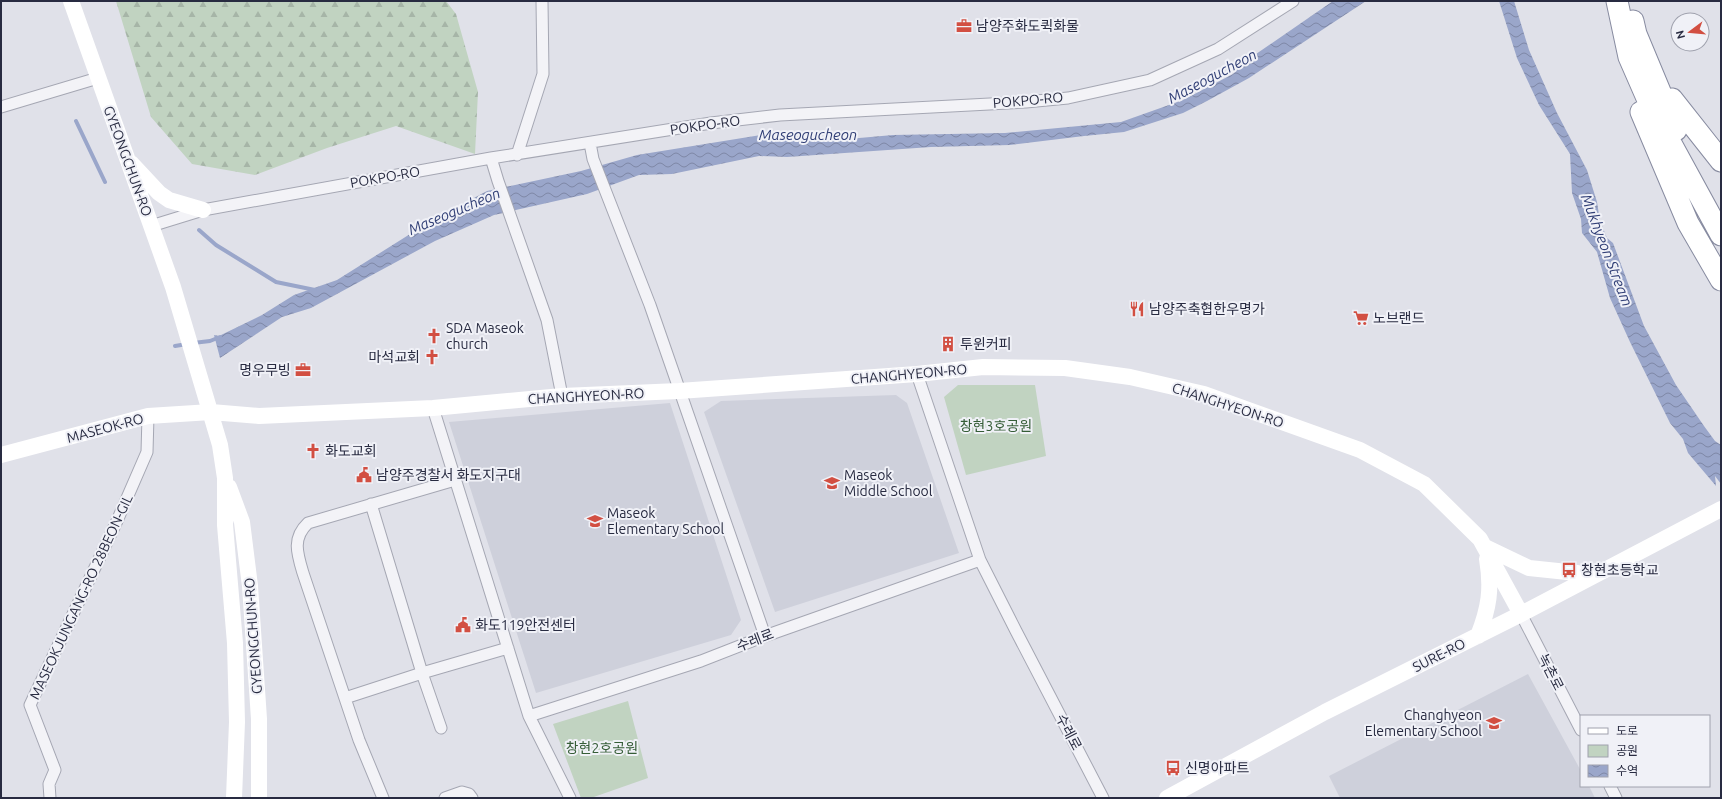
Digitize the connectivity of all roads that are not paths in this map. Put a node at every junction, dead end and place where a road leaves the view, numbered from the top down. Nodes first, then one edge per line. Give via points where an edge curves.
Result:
1 (71, 1) edge
2 (542, 1) edge
3 (1293, 1) edge
4 (1617, 1) edge
5 (1630, 1) edge
6 (1629, 57) junction
7 (1654, 77) junction
8 (98, 78) junction
9 (1, 107) edge
10 (590, 143) junction
11 (517, 155) junction
12 (491, 158) junction
13 (127, 159) junction
14 (1721, 162) edge
15 (1721, 207) edge
16 (203, 210) junction
17 (151, 226) junction
18 (1721, 235) edge
19 (1721, 280) edge
20 (918, 374) junction
21 (679, 390) junction
22 (562, 396) junction
23 (433, 408) junction
24 (211, 412) junction
25 (148, 416) junction
26 (1, 456) edge
27 (225, 478) junction
28 (455, 480) junction
29 (371, 504) junction
30 (1717, 511) edge
31 (1485, 548) junction
32 (980, 560) junction
33 (1591, 577) junction
34 (1521, 614) junction
35 (765, 636) junction
36 (1478, 636) junction
37 (508, 648) junction
38 (422, 673) junction
39 (345, 698) junction
40 (529, 716) junction
41 (441, 728) dead end
42 (1580, 728) edge
43 (1610, 787) edge
44 (50, 798) edge
45 (234, 798) edge
46 (259, 798) edge
47 (383, 798) edge
48 (445, 798) edge
49 (472, 798) edge
50 (570, 798) edge
51 (1103, 798) edge
52 (1166, 798) edge
53 (1616, 798) edge

1 - 8 main road, GYEONGCHUN-RO
2 - 11 street via 543,74
3 - 10 street, POKPO-RO via 1218,49 1150,80 1068,98 780,115 711,123
4 - 6 highway
5 - 7 highway via 1636,34
6 - 18 highway via 1650,105
6 - 19 highway via 1642,117 1688,223
7 - 14 highway
7 - 15 highway via 1680,138
8 - 9 street
8 - 13 main road, GYEONGCHUN-RO
10 - 11 street, POKPO-RO
10 - 21 street
11 - 12 street, POKPO-RO
12 - 16 street, POKPO-RO
12 - 22 street via 547,320
13 - 16 main road via 169,200
13 - 17 main road, GYEONGCHUN-RO
16 - 17 street, POKPO-RO
17 - 24 main road, GYEONGCHUN-RO
20 - 21 main road, CHANGHYEON-RO
20 - 31 main road, CHANGHYEON-RO via 982,367 1065,368 1130,376 1204,394 1360,450 1424,484 1480,539
20 - 32 street, 수레로
21 - 22 main road, CHANGHYEON-RO
21 - 35 street
22 - 23 main road, CHANGHYEON-RO
23 - 24 main road, CHANGHYEON-RO via 259,416
23 - 28 street
24 - 25 main road, MASEOK-RO
24 - 27 main road, GYEONGCHUN-RO
25 - 26 main road, MASEOK-RO
25 - 44 street, MASEOKJUNGANG-RO 28BEON-GIL via 147,452 30,705 55,770 49,784
27 - 45 main road, GYEONGCHUN-RO via 225,525 235,643 237,722
27 - 46 main road, GYEONGCHUN-RO via 242,522 250,586 259,719
28 - 29 street
28 - 37 street
29 - 38 street
29 - 39 street via 308,523 298,536 297,548 303,573
30 - 33 main road, SURE-RO
31 - 33 main road via 1529,568
31 - 34 main road, CHANGHYEON-RO
31 - 36 main road via 1490,572 1489,601
32 - 35 street, 수레로
32 - 51 street, 수레로
33 - 34 main road, SURE-RO
34 - 36 main road, SURE-RO
34 - 42 street, 녹촌로
35 - 40 street, 수레로 via 701,661
36 - 52 main road, SURE-RO via 1325,712
37 - 38 street
37 - 40 street
38 - 39 street
38 - 41 street
39 - 47 street
40 - 50 street
43 - 53 street
48 - 49 street via 462,792

